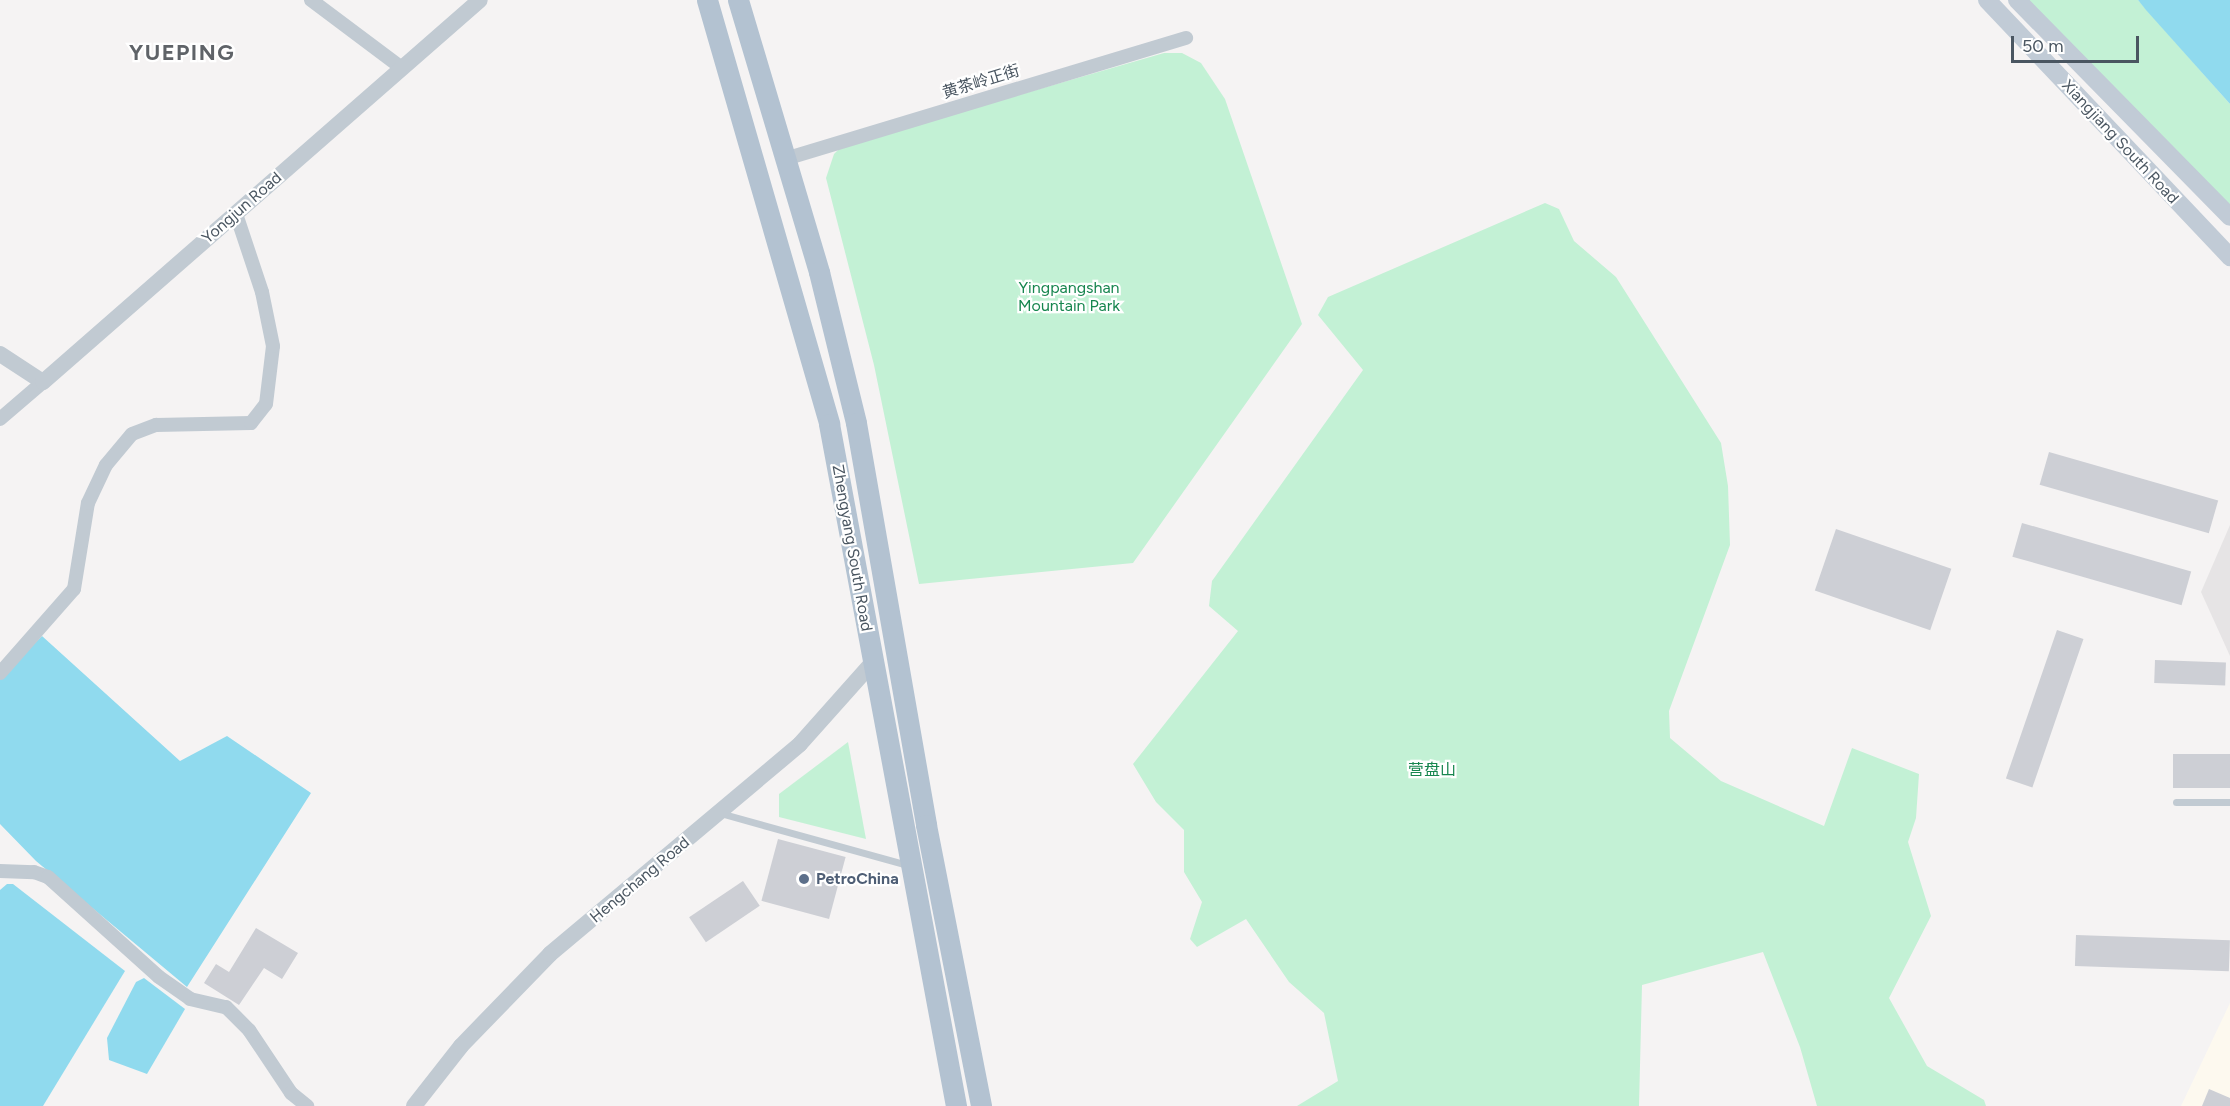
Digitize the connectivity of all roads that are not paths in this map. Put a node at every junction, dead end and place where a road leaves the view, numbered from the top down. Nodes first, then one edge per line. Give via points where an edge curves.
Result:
1 (311, 0) edge
2 (480, 0) edge
3 (707, 0) edge
4 (738, 0) edge
5 (1987, 0) edge
6 (2017, 0) edge
7 (1186, 38) dead end
8 (402, 68) junction
9 (785, 159) junction
10 (236, 214) junction
11 (2230, 218) edge
12 (2230, 258) edge
13 (0, 354) edge
14 (43, 382) junction
15 (0, 419) edge
16 (873, 662) junction
17 (0, 673) edge
18 (2176, 802) dead end
19 (2230, 802) edge
20 (720, 813) junction
21 (910, 866) junction
22 (0, 871) edge
23 (307, 1106) edge
24 (414, 1106) edge
25 (956, 1106) edge
26 (981, 1106) edge

1 - 8 street
2 - 8 street, Yongjun Road
3 - 16 main road, Zhengyang South Road via 829,424
4 - 9 main road, Zhengyang South Road
5 - 12 main road, Xiangjiang South Road
6 - 11 main road, Xiangjiang South Road
7 - 9 street, 黄茶岭正街
8 - 10 street, Yongjun Road
9 - 26 main road, Zhengyang South Road via 819,272 856,423 926,825
10 - 14 street, Yongjun Road
10 - 17 street via 262,292 273,346 266,404 251,423 156,425 132,434 106,465 88,503 74,589
13 - 14 street
14 - 15 street
16 - 20 street, Hengchang Road via 800,744
16 - 21 main road, Zhengyang South Road
18 - 19 lane
20 - 21 lane
20 - 24 street, Hengchang Road via 550,954 461,1046
21 - 25 main road, Zhengyang South Road
22 - 23 street via 34,872 48,877 189,999 226,1007 249,1030 291,1093

